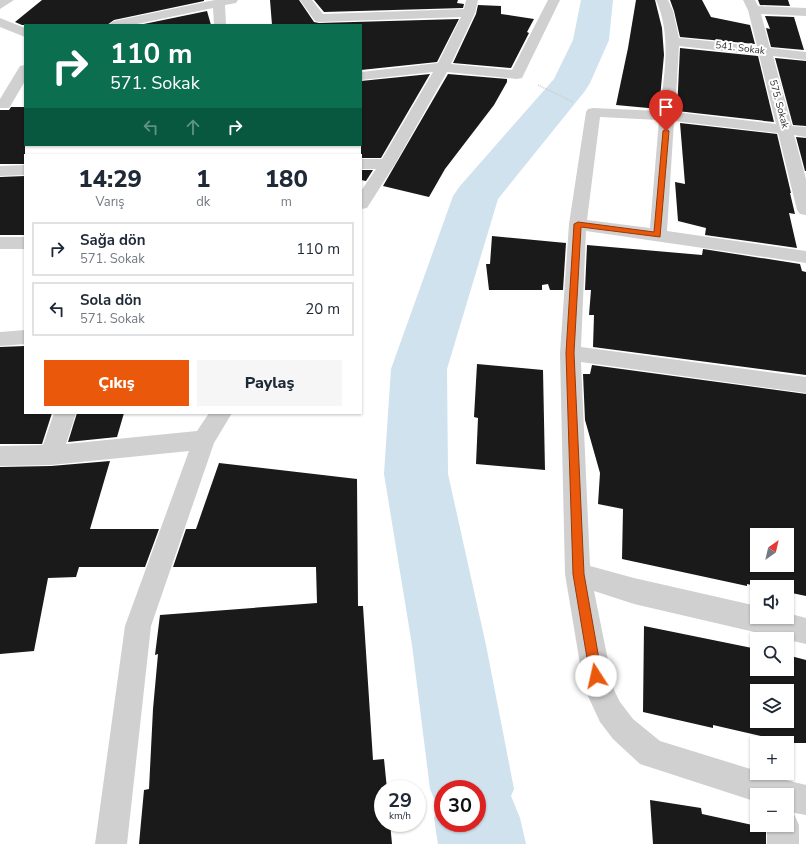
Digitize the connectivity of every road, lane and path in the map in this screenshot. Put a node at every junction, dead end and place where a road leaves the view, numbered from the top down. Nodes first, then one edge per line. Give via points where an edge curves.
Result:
1 (8, 0) edge
2 (232, 0) edge
3 (306, 0) edge
4 (554, 0) edge
5 (662, 0) edge
6 (218, 3) junction
7 (0, 5) edge
8 (148, 5) dead end
9 (752, 5) edge
10 (470, 6) edge
11 (806, 12) edge
12 (319, 21) edge
13 (0, 22) edge
14 (132, 23) edge
15 (220, 24) edge
16 (24, 33) edge
17 (673, 41) junction
18 (765, 51) junction
19 (806, 56) edge
20 (444, 67) junction
21 (24, 71) edge
22 (517, 75) junction
23 (362, 76) edge
24 (534, 83) joint
25 (7, 107) edge
26 (593, 112) junction
27 (667, 116) junction
28 (786, 130) junction
29 (806, 132) edge
30 (362, 164) edge
31 (387, 164) junction
32 (24, 170) edge
33 (0, 171) edge
34 (362, 202) edge
35 (806, 210) edge
36 (578, 224) junction
37 (658, 235) junction
38 (24, 243) edge
39 (0, 244) edge
40 (806, 257) edge
41 (24, 337) edge
42 (0, 339) edge
43 (570, 353) junction
44 (806, 384) edge
45 (65, 414) edge
46 (220, 414) edge
47 (204, 440) junction
48 (51, 455) junction
49 (0, 456) edge
50 (578, 574) junction
51 (806, 631) edge
52 (762, 788) edge
53 (794, 797) edge
54 (806, 800) edge
55 (783, 832) edge
56 (111, 844) edge
57 (783, 844) edge

1 - 7 street
2 - 6 street
3 - 12 street
4 - 22 street
5 - 17 street
6 - 14 street
6 - 15 street
8 - 14 street
9 - 11 street
9 - 18 street, 575. Sokak
10 - 12 street
10 - 20 street
13 - 16 street
17 - 18 street, 541. Sokak
17 - 27 street
18 - 19 street, 541. Sokak
18 - 28 street, 575. Sokak
20 - 22 street
20 - 23 street
20 - 31 street
21 - 25 street
22 - 24 street
24 - 26 path
26 - 27 street
26 - 36 street
27 - 28 street
27 - 37 street
28 - 29 street
28 - 35 street, 575. Sokak
30 - 31 street
31 - 34 street
32 - 33 street
36 - 37 street
36 - 43 street
37 - 40 street
38 - 39 street
41 - 42 street
43 - 44 street
43 - 50 street
45 - 48 street
46 - 47 street
47 - 48 street
47 - 56 street via 138,626
48 - 49 street
50 - 51 street via 634,591
50 - 52 street via 601,694 623,729 651,753
53 - 54 street
55 - 57 street

